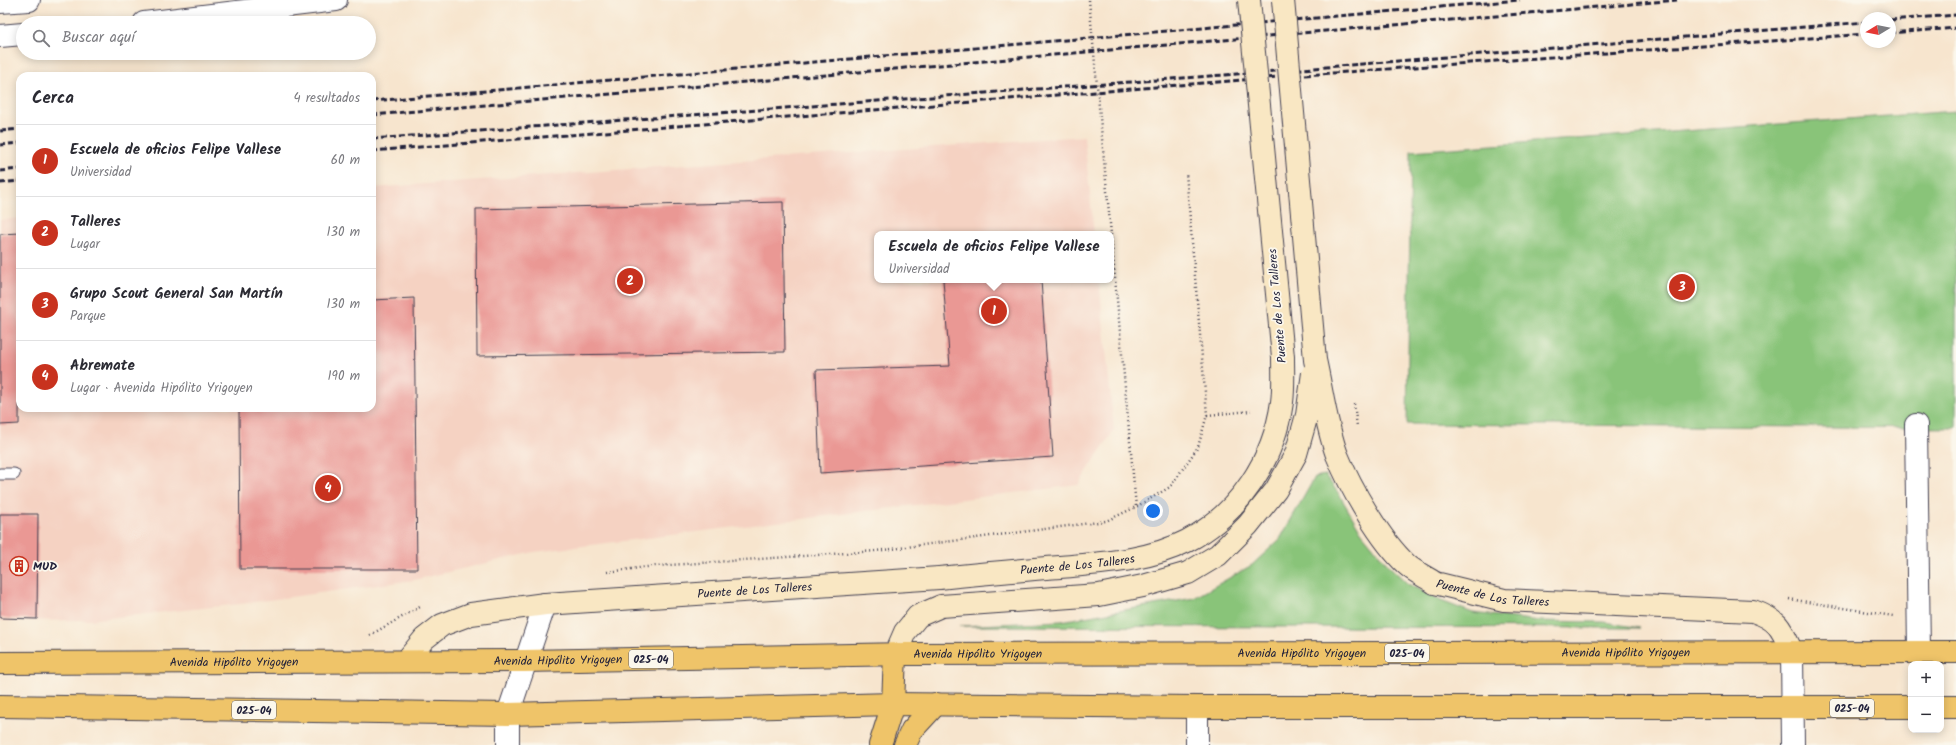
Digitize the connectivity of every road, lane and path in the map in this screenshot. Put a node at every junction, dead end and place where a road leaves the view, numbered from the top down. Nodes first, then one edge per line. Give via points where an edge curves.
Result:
1 (29, 0) edge
2 (336, 0) edge
3 (1090, 0) edge
4 (1249, 0) edge
5 (1283, 0) edge
6 (0, 2) edge
7 (202, 16) edge
8 (16, 35) edge
9 (0, 36) edge
10 (1186, 173) dead end
11 (1111, 231) edge
12 (1114, 266) edge
13 (1315, 360) junction
14 (1354, 404) dead end
15 (1251, 411) dead end
16 (1207, 415) junction
17 (1916, 424) dead end
18 (1358, 433) dead end
19 (0, 474) edge
20 (14, 474) dead end
21 (1788, 599) dead end
22 (544, 604) junction
23 (1919, 620) junction
24 (1792, 652) junction
25 (1919, 652) junction
26 (1956, 652) edge
27 (895, 655) junction
28 (406, 661) junction
29 (524, 661) junction
30 (0, 663) edge
31 (893, 704) junction
32 (936, 704) junction
33 (0, 706) edge
34 (1197, 707) junction
35 (1908, 707) edge
36 (1944, 707) edge
37 (1956, 707) edge
38 (1793, 708) junction
39 (508, 714) junction
40 (508, 745) edge
41 (880, 745) edge
42 (905, 745) edge
43 (1197, 745) edge
44 (1793, 745) edge

1 - 6 street
2 - 7 street
3 - 11 path, bridge
4 - 22 main road, Puente de Los Talleres, bridge via 1283,356 1282,401 1275,434 1257,476 1225,516 1186,541 1143,556 1095,563 939,578
5 - 13 main road, Puente de Los Talleres, bridge
8 - 9 street
10 - 16 path
12 - 16 path via 1136,507 1170,487 1198,446
13 - 24 main road, Puente de Los Talleres, bridge via 1337,455 1356,492 1386,543 1408,566 1435,583 1504,600 1753,610 1768,616 1782,628
13 - 27 main road, Puente de Los Talleres, bridge via 1307,416 1296,454 1276,490 1248,525 1218,556 1188,573 1099,595 941,606 918,616 905,632
14 - 18 path
15 - 16 path
17 - 23 street
19 - 20 lane
21 - 23 path
22 - 28 main road, Puente de Los Talleres via 471,614 442,625 424,639
22 - 29 street
23 - 25 street
24 - 25 main road, Avenida Hipólito Yrigoyen / 025-04
24 - 27 main road, Avenida Hipólito Yrigoyen / 025-04
24 - 38 street
25 - 26 main road, Avenida Hipólito Yrigoyen / 025-04
27 - 29 main road, Avenida Hipólito Yrigoyen / 025-04
27 - 31 main road
28 - 29 main road, Avenida Hipólito Yrigoyen / 025-04
28 - 30 main road, Avenida Hipólito Yrigoyen / 025-04
29 - 39 street
31 - 32 main road, 025-04
31 - 39 main road, 025-04
31 - 41 main road
32 - 34 main road, 025-04
32 - 42 main road via 912,730
33 - 39 main road, 025-04
34 - 38 main road, 025-04
34 - 43 street
35 - 38 main road, 025-04
36 - 37 main road
38 - 44 street
39 - 40 street

